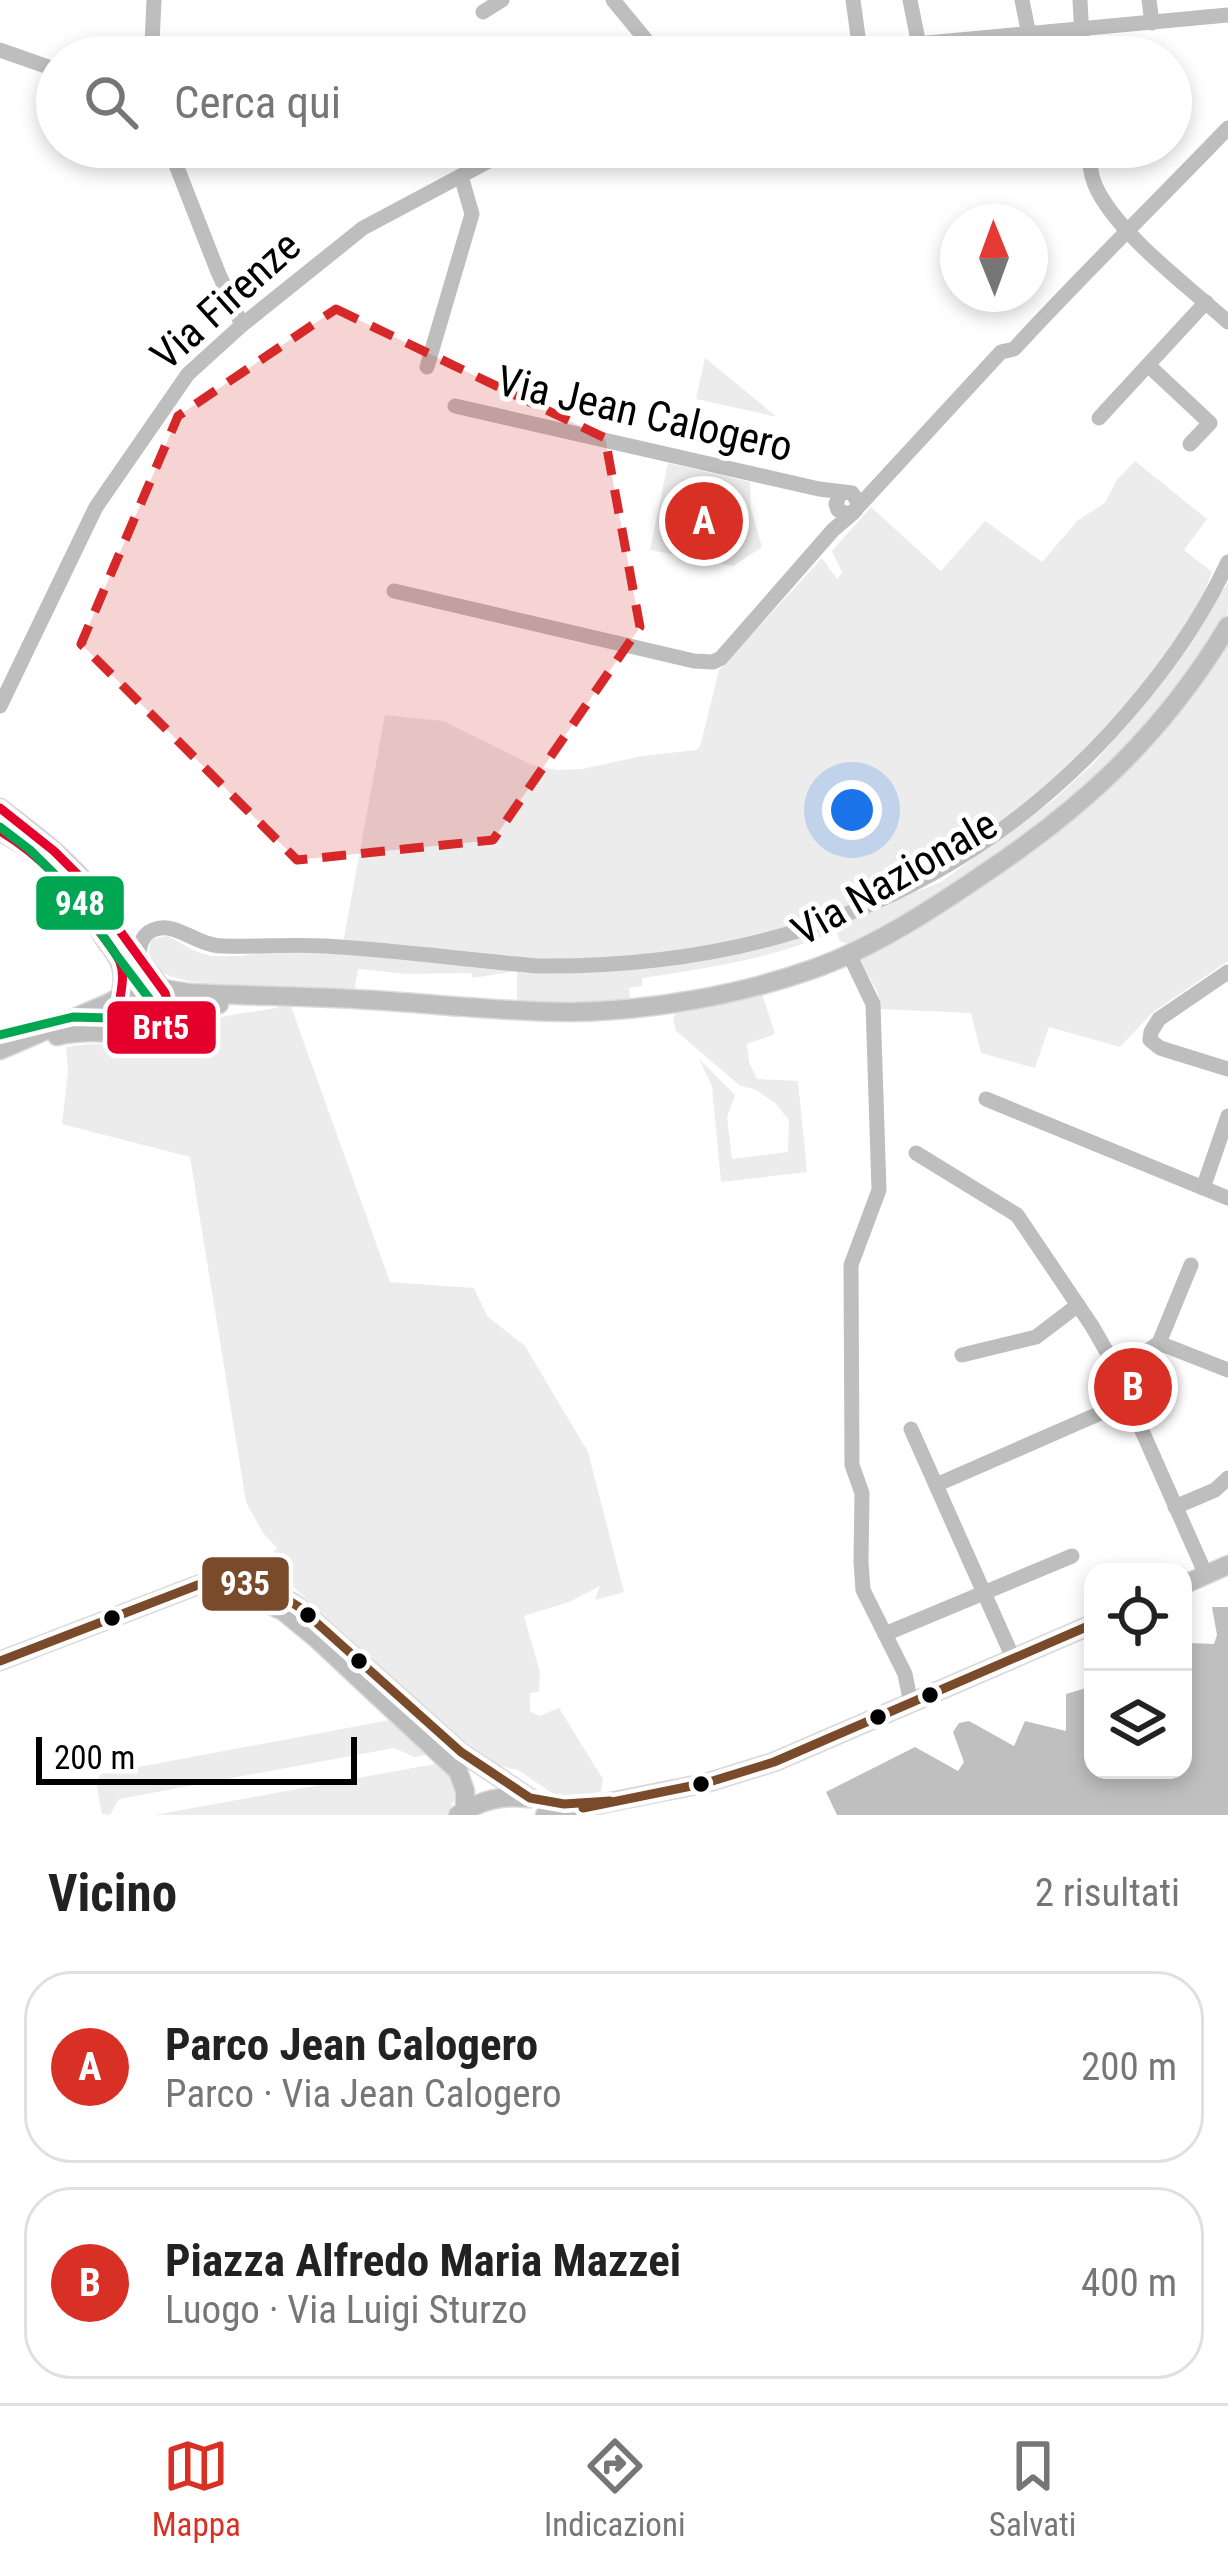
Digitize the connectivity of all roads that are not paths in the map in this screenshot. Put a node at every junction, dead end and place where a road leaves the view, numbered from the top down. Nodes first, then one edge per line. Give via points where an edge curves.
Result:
1 (154, 0) edge
2 (502, 0) edge
3 (613, 0) edge
4 (853, 0) edge
5 (910, 0) edge
6 (1022, 0) edge
7 (1080, 0) edge
8 (1149, 0) edge
9 (483, 12) dead end
10 (1228, 15) edge
11 (1152, 23) junction
12 (1081, 30) junction
13 (1028, 35) junction
14 (152, 36) edge
15 (643, 36) edge
16 (858, 36) edge
17 (917, 36) edge
18 (1017, 36) edge
19 (1081, 36) edge
20 (0, 50) edge
21 (36, 63) edge
22 (1228, 128) edge
23 (1192, 165) edge
24 (177, 168) edge
25 (476, 168) edge
26 (1091, 168) edge
27 (1190, 168) edge
28 (461, 176) junction
29 (1128, 232) junction
30 (1206, 302) junction
31 (1228, 322) edge
32 (242, 325) junction
33 (1148, 364) junction
34 (427, 368) dead end
35 (455, 406) dead end
36 (1099, 418) dead end
37 (1190, 444) dead end
38 (847, 503) junction
39 (1228, 562) edge
40 (394, 591) dead end
41 (1228, 626) edge
42 (0, 706) edge
43 (0, 808) edge
44 (0, 831) edge
45 (109, 945) junction
46 (850, 954) junction
47 (1228, 972) edge
48 (154, 981) junction
49 (122, 998) junction
50 (211, 999) junction
51 (60, 1025) junction
52 (161, 1030) junction
53 (98, 1031) junction
54 (139, 1035) junction
55 (0, 1050) edge
56 (1228, 1069) edge
57 (986, 1099) dead end
58 (1228, 1116) edge
59 (916, 1154) dead end
60 (1203, 1188) junction
61 (1228, 1198) edge
62 (1191, 1265) dead end
63 (1078, 1305) junction
64 (1159, 1343) junction
65 (962, 1355) dead end
66 (1228, 1370) edge
67 (1116, 1373) junction
68 (1128, 1401) junction
69 (911, 1429) dead end
70 (1228, 1478) edge
71 (937, 1485) junction
72 (1175, 1507) junction
73 (1072, 1556) dead end
74 (1228, 1565) edge
75 (1206, 1575) junction
76 (1192, 1581) edge
77 (182, 1590) junction
78 (984, 1593) junction
79 (1084, 1628) edge
80 (893, 1630) junction
81 (1013, 1658) junction
82 (0, 1661) edge
83 (917, 1701) junction
84 (610, 1801) junction
85 (526, 1806) edge
86 (460, 1814) edge
87 (545, 1815) edge

1 - 14 street
2 - 9 street
3 - 15 street
4 - 16 street
5 - 17 street
6 - 13 street
7 - 12 street
8 - 11 street
10 - 11 street
11 - 12 street
12 - 13 street
12 - 19 street
13 - 18 street
20 - 21 street
22 - 23 street
24 - 32 street
25 - 28 street, Via Firenze
26 - 29 street
27 - 29 street
28 - 32 street, Via Firenze via 362,228
28 - 34 street via 472,214
29 - 30 street
29 - 38 street via 878,484
30 - 31 street
30 - 33 street
32 - 42 street, Via Firenze via 170,396 96,507
33 - 36 street
33 - 37 street via 1210,422
35 - 38 street, Via Jean Calogero via 820,490
38 - 40 street via 833,530 713,662
39 - 48 street via 1148,688 1046,798 943,868 816,926 695,957 568,967 324,946 210,946 170,927 149,931 139,949
41 - 46 main road, Via Nazionale via 1163,718 1085,799 944,901
43 - 48 main road via 85,883
44 - 45 main road via 64,882
45 - 49 main road via 123,973
45 - 51 main road via 116,975 109,993
46 - 50 main road, Via Nazionale via 758,986 605,1010
46 - 80 street via 873,1004 879,1190 851,1265 852,1465 862,1493 863,1589
47 - 56 street via 1159,1019 1150,1040
48 - 49 main road
48 - 50 main road
48 - 52 main road via 170,1013
49 - 51 main road
49 - 54 main road via 121,1022
50 - 52 main road
50 - 53 main road via 155,1045
51 - 55 main road
52 - 54 main road
53 - 54 main road
53 - 55 main road
57 - 60 street
58 - 60 street
59 - 63 street via 1017,1215
60 - 61 street
62 - 64 street
63 - 65 street via 1036,1337
63 - 67 street
64 - 66 street
64 - 67 street
64 - 68 street
67 - 68 street
68 - 71 street
68 - 72 street
69 - 71 street
70 - 72 street
71 - 78 street
72 - 75 street
73 - 78 street
74 - 75 main road
75 - 76 main road
77 - 82 main road
77 - 85 main road via 230,1580 282,1595
77 - 86 main road via 232,1593 284,1611 461,1777
78 - 80 street
78 - 81 street
79 - 81 main road
80 - 83 street
81 - 83 main road
83 - 84 main road via 774,1762
84 - 85 main road
84 - 87 main road
85 - 86 main road via 499,1796

